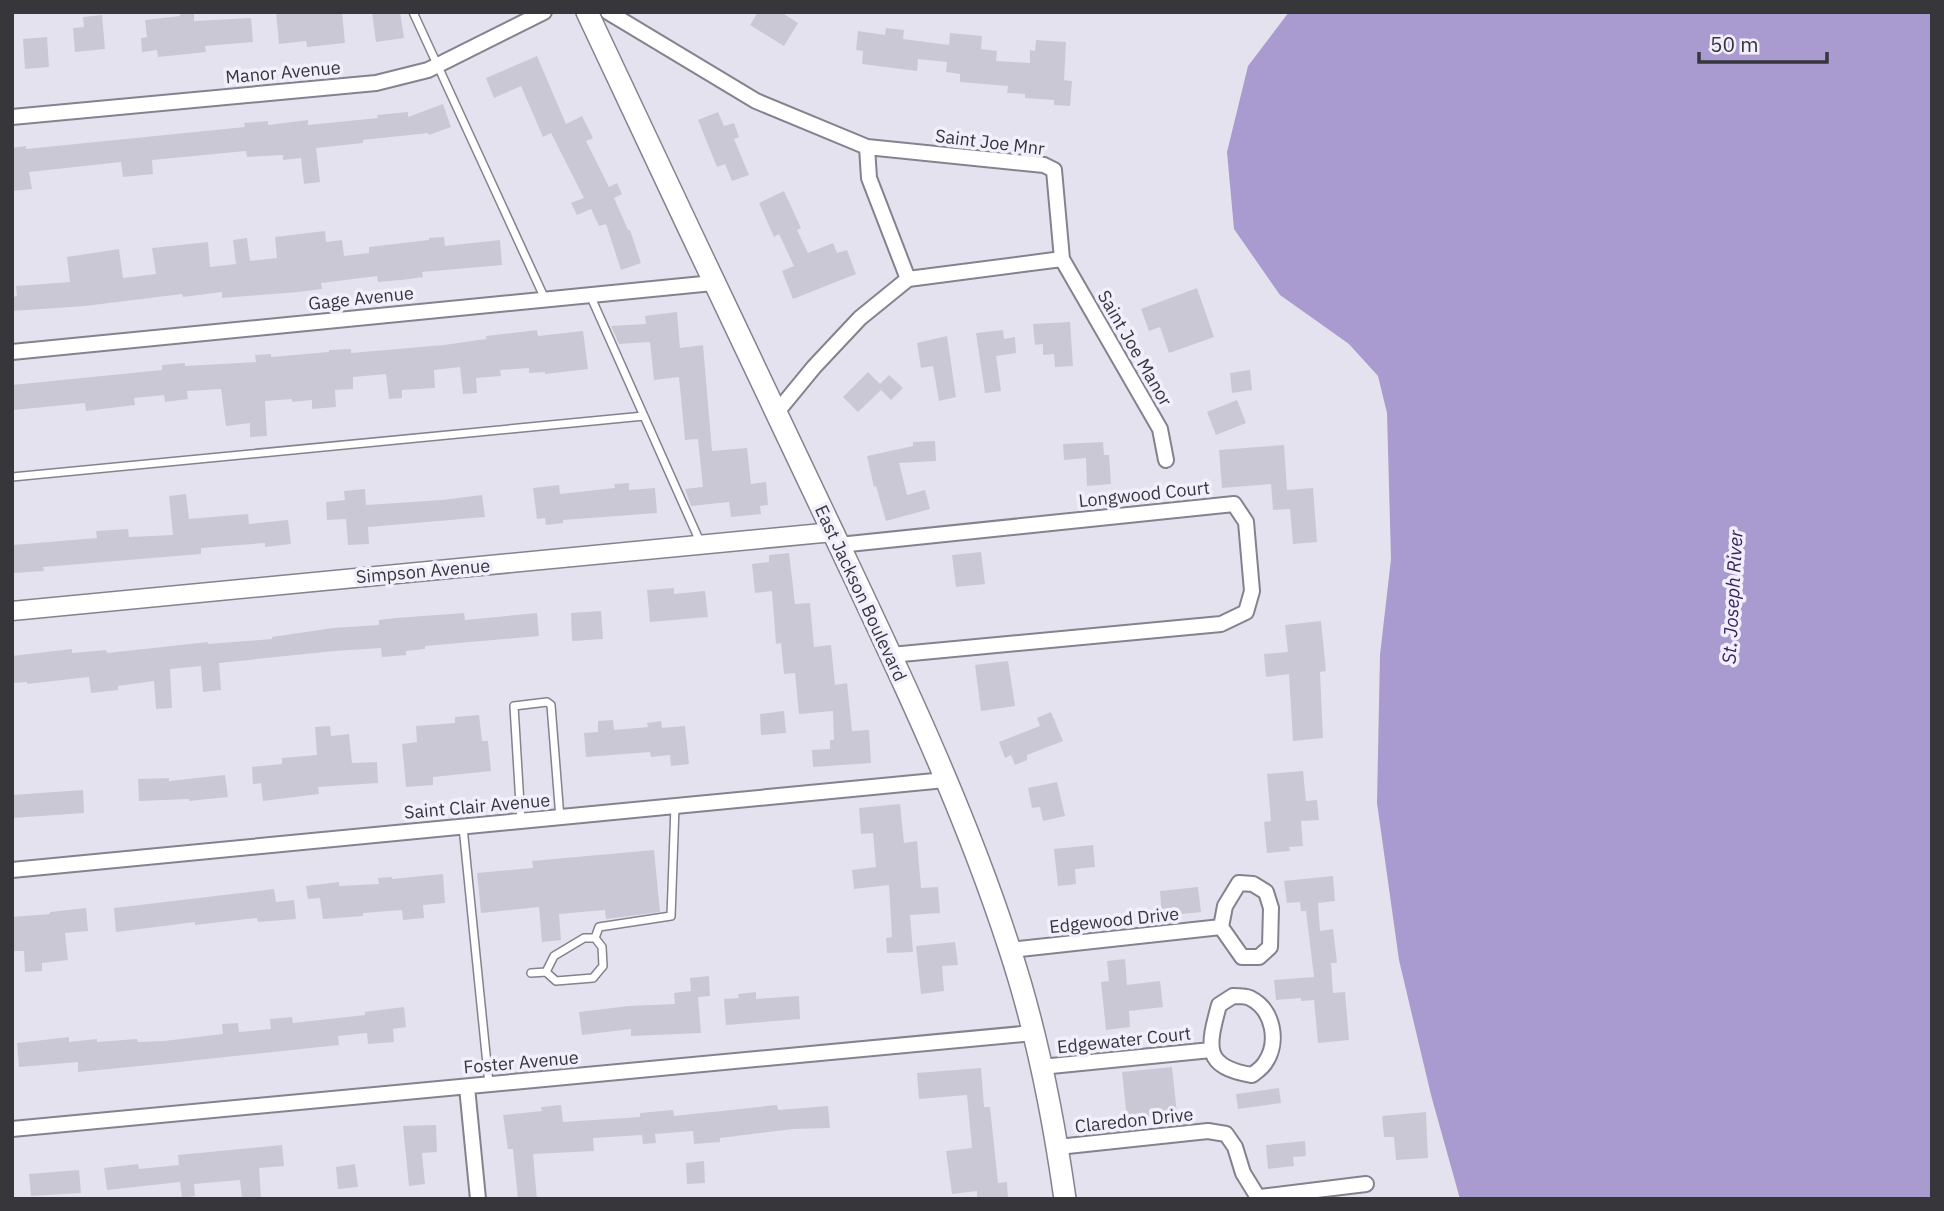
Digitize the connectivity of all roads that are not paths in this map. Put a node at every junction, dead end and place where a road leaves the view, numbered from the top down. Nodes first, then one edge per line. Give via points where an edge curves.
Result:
1 (413, 12) edge
2 (544, 12) edge
3 (587, 12) edge
4 (608, 12) edge
5 (438, 65) junction
6 (12, 117) edge
7 (867, 147) junction
8 (1062, 259) junction
9 (908, 279) junction
10 (713, 283) junction
11 (590, 295) junction
12 (546, 299) junction
13 (12, 352) edge
14 (777, 412) junction
15 (644, 416) junction
16 (1166, 460) dead end
17 (12, 477) edge
18 (836, 539) junction
19 (701, 545) junction
20 (12, 611) edge
21 (891, 655) junction
22 (945, 780) junction
23 (675, 806) junction
24 (561, 818) junction
25 (521, 821) junction
26 (463, 827) junction
27 (12, 870) edge
28 (1221, 927) junction
29 (595, 938) junction
30 (1010, 950) junction
31 (546, 972) junction
32 (531, 973) dead end
33 (1033, 1033) junction
34 (1211, 1050) junction
35 (1041, 1067) junction
36 (489, 1085) junction
37 (467, 1087) junction
38 (12, 1129) edge
39 (1058, 1147) junction
40 (1366, 1184) dead end
41 (1259, 1198) edge
42 (478, 1199) edge
43 (1065, 1199) edge

1 - 5 lane
2 - 5 street, Manor Avenue
3 - 10 main road, East Jackson Boulevard
4 - 7 street, Saint Joe Mnr via 756,101
5 - 6 street, Manor Avenue via 376,83
5 - 12 lane
7 - 8 street, Saint Joe Mnr via 1044,165 1054,170
7 - 9 street via 869,178
8 - 9 street
8 - 16 street, Saint Joe Manor via 1160,429
9 - 14 street via 860,317
10 - 11 street, Gage Avenue
10 - 14 main road, East Jackson Boulevard
11 - 12 street, Gage Avenue
11 - 15 lane
12 - 13 street, Gage Avenue
14 - 18 main road, East Jackson Boulevard
15 - 17 lane
15 - 19 lane
18 - 19 street, Simpson Avenue
18 - 21 main road, East Jackson Boulevard
18 - 21 street, Longwood Court via 1234,504 1246,522 1252,591 1246,612 1221,624
19 - 20 street, Simpson Avenue
21 - 22 main road, East Jackson Boulevard
22 - 23 street, Saint Clair Avenue
22 - 30 main road, East Jackson Boulevard
23 - 24 street, Saint Clair Avenue
23 - 29 lane via 671,916 600,927
24 - 25 street, Saint Clair Avenue
24 - 25 lane via 551,705 547,702 514,706
25 - 26 street, Saint Clair Avenue
26 - 27 street, Saint Clair Avenue
26 - 36 lane
28 - 28 street via 1242,957 1259,957 1270,947 1271,908 1266,892 1239,883 1225,906
28 - 30 street, Edgewood Drive
29 - 31 lane via 584,938 554,956
29 - 31 lane via 602,947 603,966 593,978 556,981
30 - 33 main road, East Jackson Boulevard
31 - 32 lane
33 - 35 main road, East Jackson Boulevard
33 - 36 street, Foster Avenue
34 - 34 street, Edgewater Court via 1220,1064 1252,1076 1265,1063 1273,1041 1264,1009 1249,998 1233,996 1219,1005
34 - 35 street, Edgewater Court
35 - 39 main road, East Jackson Boulevard
36 - 37 street, Foster Avenue
37 - 38 street, Foster Avenue
37 - 42 street
39 - 41 street, Claredon Drive via 1208,1131 1226,1134
39 - 43 main road, East Jackson Boulevard
40 - 41 street, Claredon Drive

